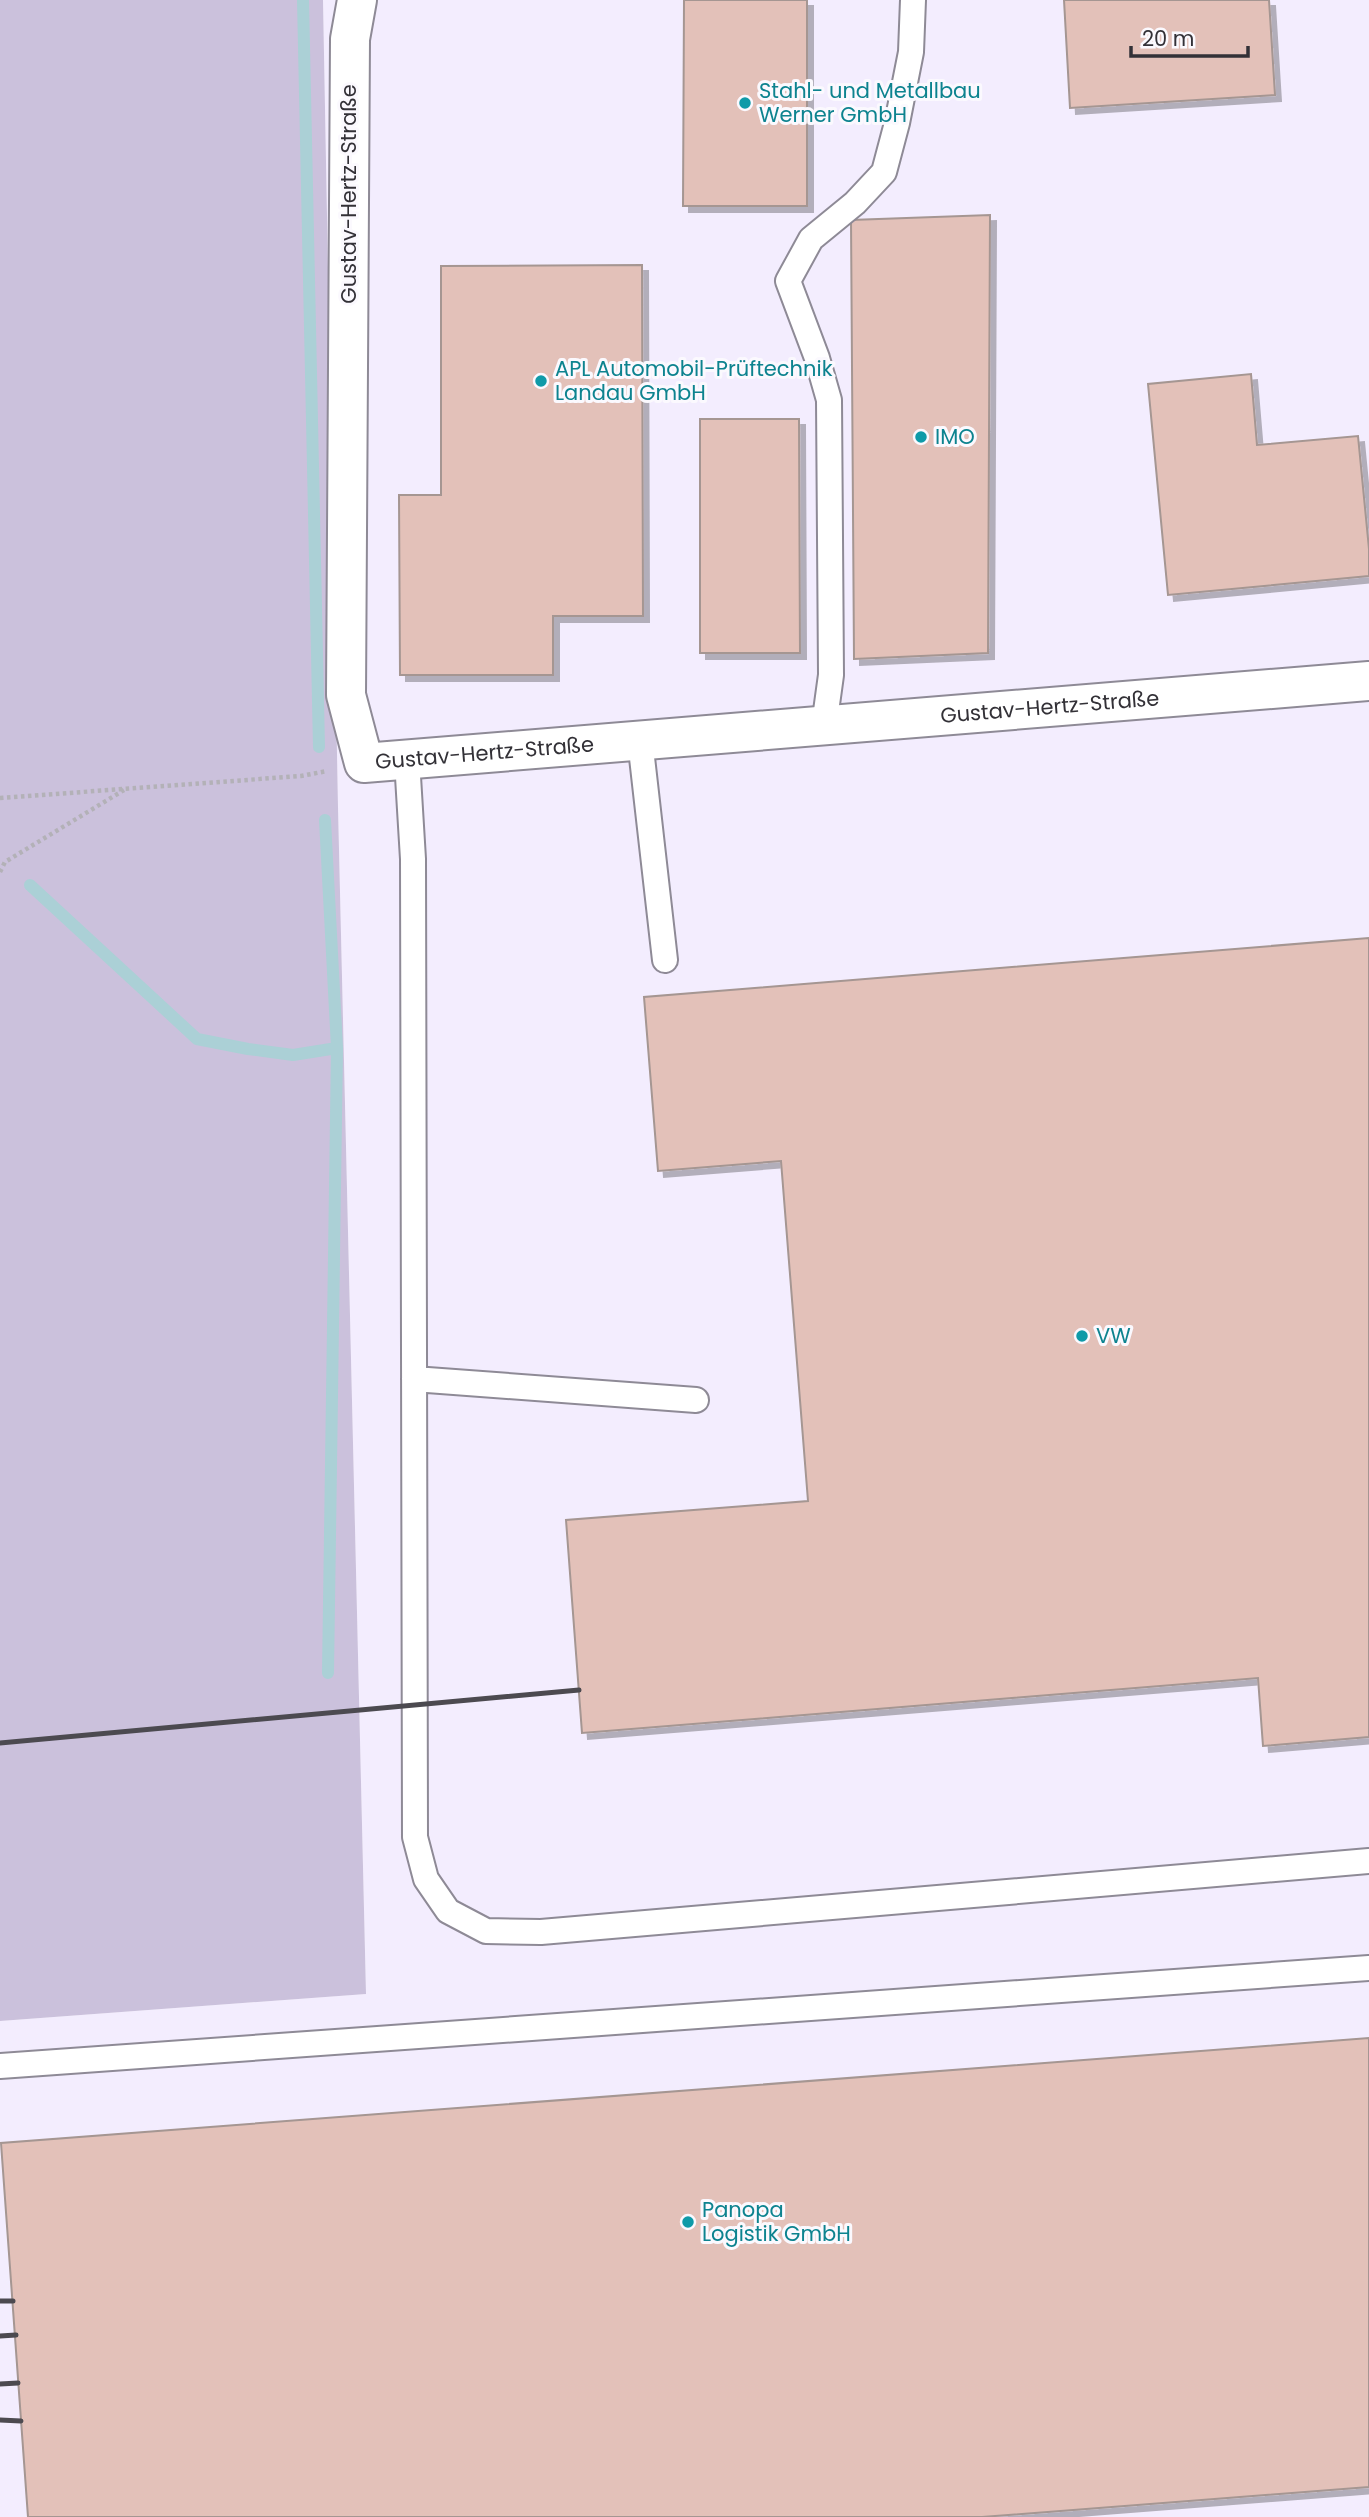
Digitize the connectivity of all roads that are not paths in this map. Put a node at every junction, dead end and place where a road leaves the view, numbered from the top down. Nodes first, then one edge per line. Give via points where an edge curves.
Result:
1 (357, 0) edge
2 (913, 0) edge
3 (1369, 681) edge
4 (824, 726) junction
5 (639, 740) junction
6 (407, 760) junction
7 (665, 960) dead end
8 (414, 1379) junction
9 (696, 1400) dead end
10 (1369, 1861) edge
11 (1369, 1968) edge
12 (0, 2066) edge

1 - 6 street, Gustav-Hertz-Straße via 350,39 346,695 364,763
2 - 4 lane via 912,52 884,172 811,239 788,281 829,400 831,675
3 - 4 street, Gustav-Hertz-Straße
4 - 5 street, Gustav-Hertz-Straße
5 - 6 street, Gustav-Hertz-Straße
5 - 7 lane
6 - 8 lane via 413,859
8 - 9 lane
8 - 10 lane via 415,1837 426,1879 448,1911 486,1931 555,1931
11 - 12 lane

